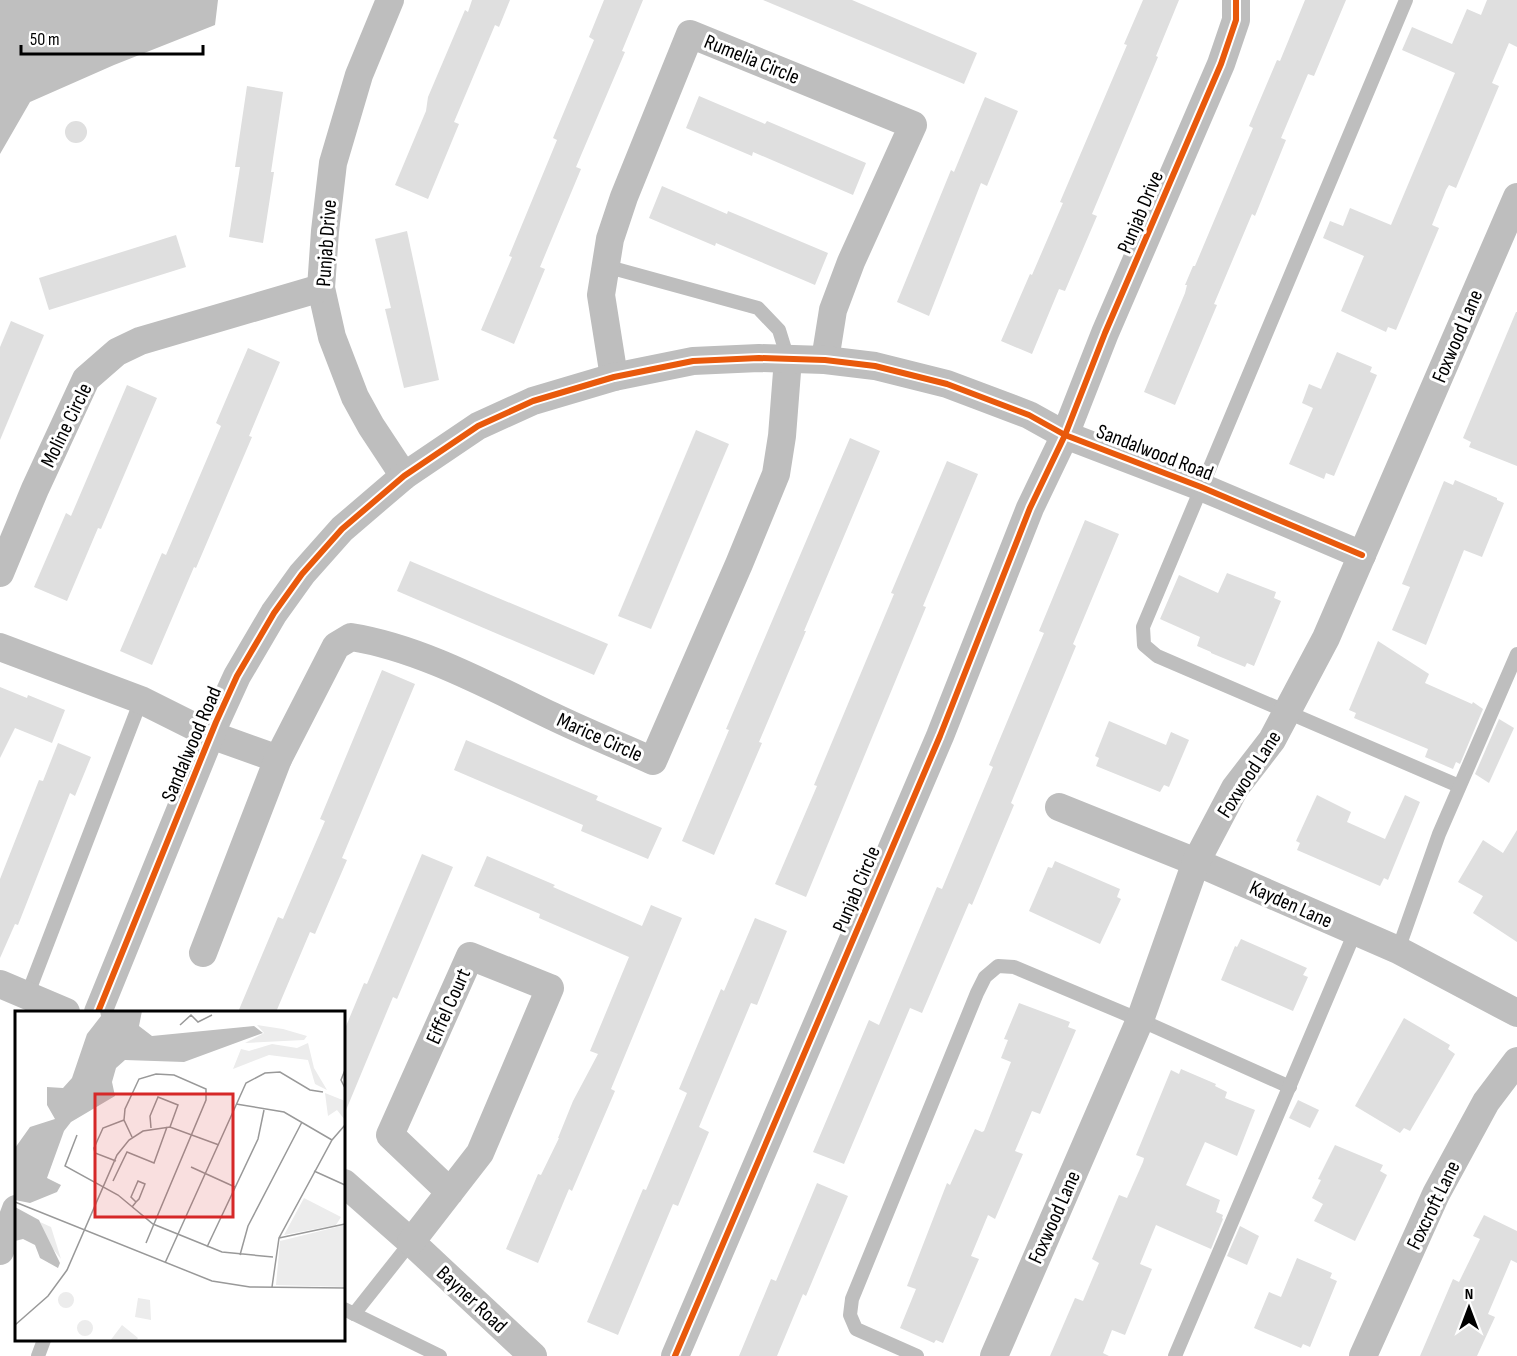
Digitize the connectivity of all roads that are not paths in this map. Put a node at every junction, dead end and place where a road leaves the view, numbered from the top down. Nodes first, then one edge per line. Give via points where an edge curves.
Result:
1 (390, 0) edge
2 (1236, 0) edge
3 (1406, 0) edge
4 (1517, 197) edge
5 (605, 266) junction
6 (321, 288) junction
7 (788, 359) junction
8 (825, 360) junction
9 (614, 377) junction
10 (1065, 435) junction
11 (404, 476) junction
12 (1201, 487) junction
13 (1362, 555) junction
14 (0, 573) edge
15 (0, 647) edge
16 (1517, 654) edge
17 (141, 700) junction
18 (1288, 711) junction
19 (211, 735) junction
20 (278, 759) junction
21 (1459, 786) junction
22 (1059, 807) dead end
23 (1196, 862) junction
24 (1355, 932) junction
25 (1398, 950) junction
26 (202, 953) dead end
27 (0, 984) edge
28 (27, 996) junction
29 (64, 1011) edge
30 (98, 1011) edge
31 (1517, 1013) edge
32 (1140, 1020) junction
33 (1517, 1061) edge
34 (1290, 1086) junction
35 (345, 1184) edge
36 (450, 1192) junction
37 (411, 1242) junction
38 (349, 1311) edge
39 (44, 1341) edge
40 (38, 1356) edge
41 (440, 1356) edge
42 (533, 1356) edge
43 (675, 1356) edge
44 (917, 1356) edge
45 (993, 1356) edge
46 (1175, 1356) edge
47 (1363, 1356) edge

1 - 6 street, Punjab Drive via 359,75 333,164
2 - 10 street, Punjab Drive via 1236,20 1221,64
3 - 12 lane
4 - 13 street, Foxwood Lane
5 - 7 lane via 758,308 778,330
5 - 8 street, Rumelia Circle via 624,196 690,34 914,125 851,262 833,310
5 - 9 street, Rumelia Circle via 601,296
6 - 11 street, Punjab Drive via 332,338 355,397
6 - 14 street, Moline Circle via 140,341 117,352 86,379
7 - 8 street, Sandalwood Road
7 - 9 street, Sandalwood Road via 693,361
7 - 20 street, Marice Circle via 776,474 653,761 449,667 351,637 336,646
8 - 10 street, Sandalwood Road via 875,366 947,384 1029,415
9 - 11 street, Sandalwood Road via 533,401 478,426
10 - 12 street, Sandalwood Road
10 - 43 street, Punjab Circle via 1030,508 939,736
11 - 19 street, Sandalwood Road via 342,529 302,574 237,676
12 - 13 street, Sandalwood Road
12 - 18 lane via 1143,627 1144,645 1157,656
13 - 18 street, Foxwood Lane via 1326,638
15 - 17 street
16 - 21 lane
17 - 19 street
17 - 28 lane
18 - 21 lane
18 - 23 street, Foxwood Lane via 1272,740 1235,788
19 - 20 street
19 - 30 street, Sandalwood Road
20 - 26 street, Marice Circle
21 - 25 lane
22 - 23 street, Kayden Lane
23 - 24 street, Kayden Lane
23 - 32 street, Foxwood Lane
24 - 25 street, Kayden Lane
24 - 34 lane
25 - 31 street, Kayden Lane
27 - 28 street
28 - 29 street
32 - 34 lane
32 - 44 lane via 1014,967 998,966 985,977 852,1299 850,1315 856,1329
32 - 45 street, Foxwood Lane
33 - 47 street, Foxcroft Lane via 1486,1102 1436,1194
34 - 46 lane
35 - 37 street, Bayner Road
36 - 36 street, Eiffel Court via 480,1153 550,988 470,957 390,1135
36 - 37 street, Eiffel Court
37 - 38 lane
37 - 42 street, Bayner Road
38 - 41 lane
39 - 40 lane

